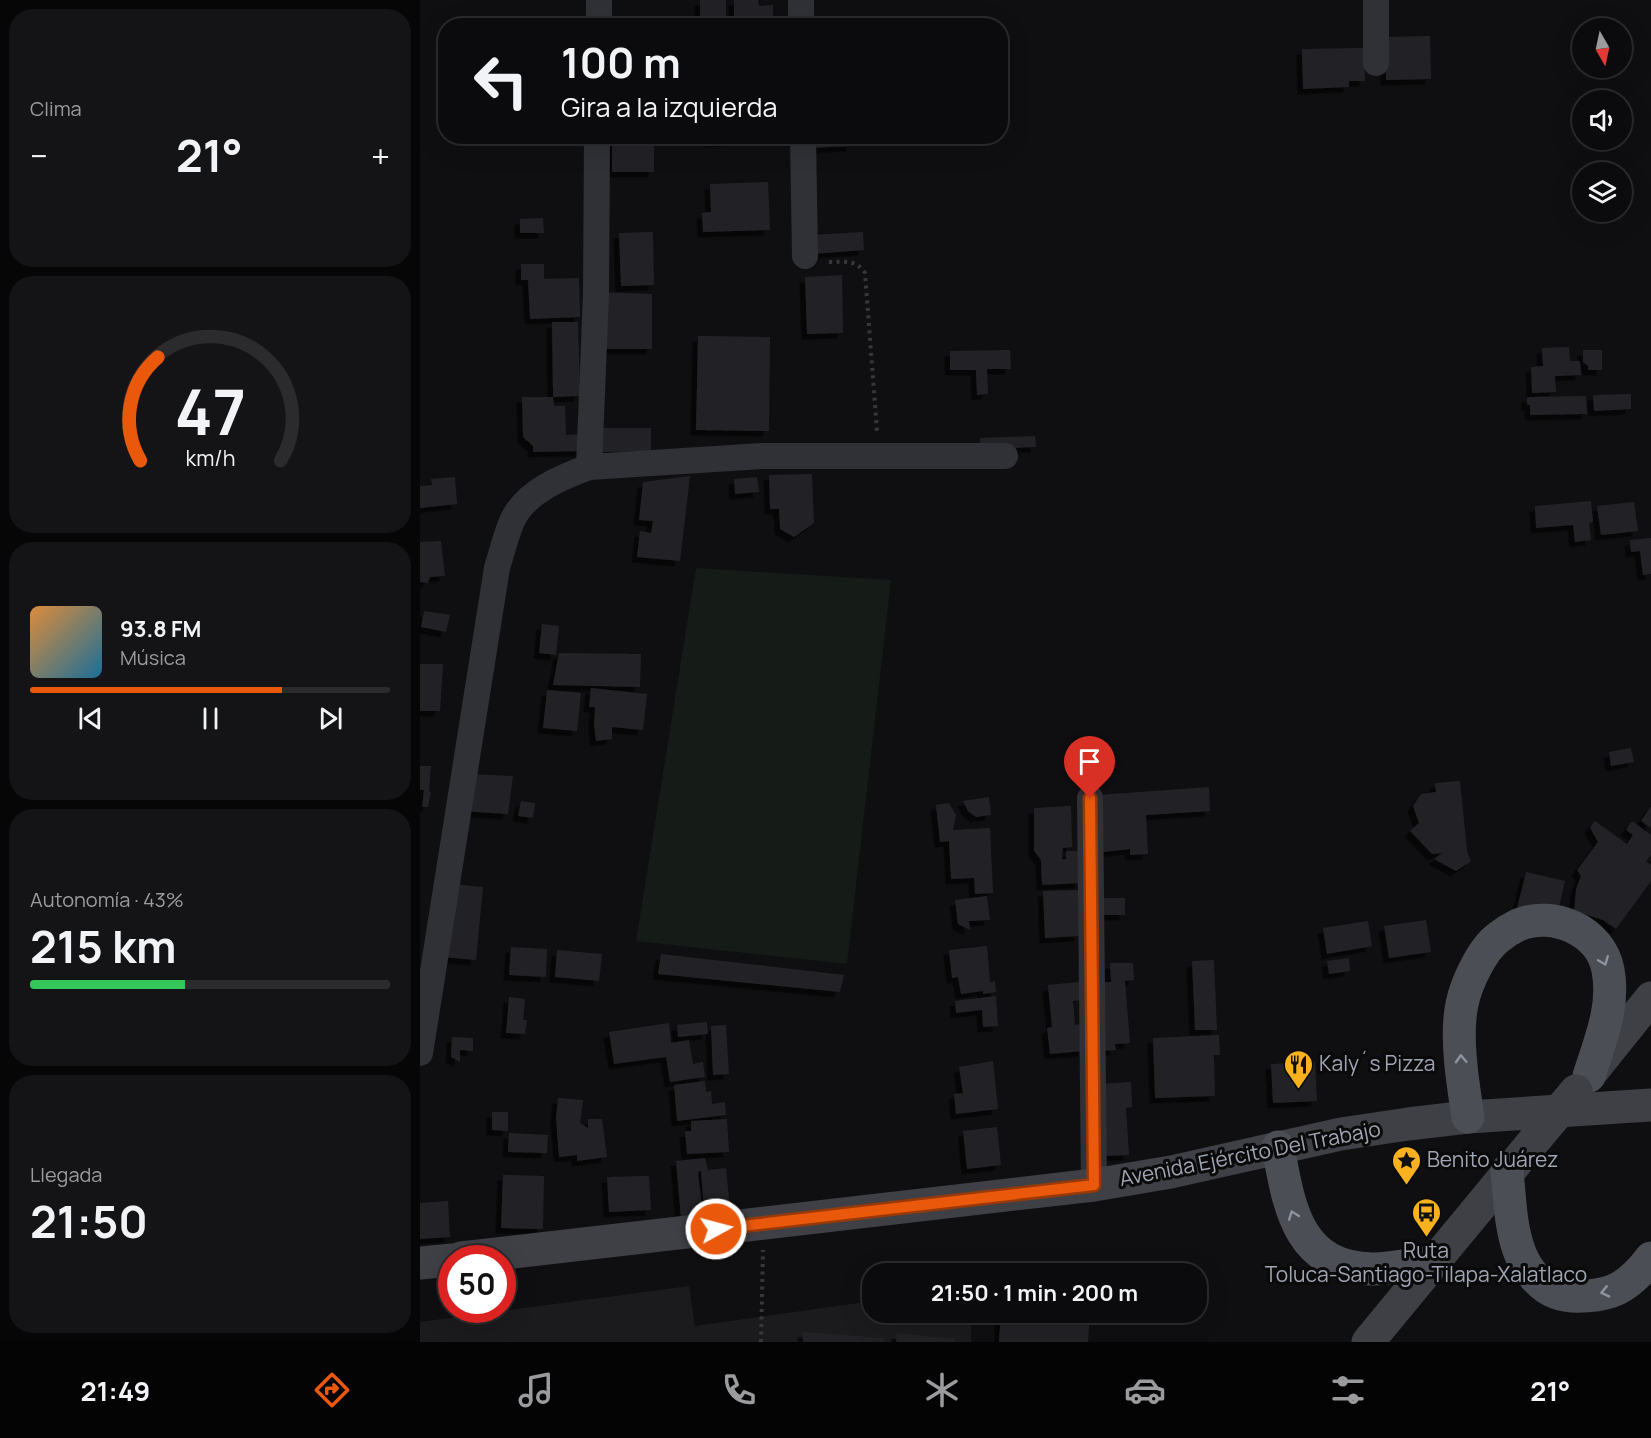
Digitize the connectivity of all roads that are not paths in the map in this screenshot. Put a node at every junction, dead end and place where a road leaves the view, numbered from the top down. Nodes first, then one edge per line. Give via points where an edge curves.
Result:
1 (599, 0) edge
2 (801, 0) edge
3 (1376, 0) edge
4 (599, 18) edge
5 (801, 18) edge
6 (1376, 63) dead end
7 (597, 144) edge
8 (803, 144) edge
9 (805, 256) road end
10 (1005, 456) dead end
11 (589, 468) junction
12 (1090, 798) dead end
13 (1651, 998) edge
14 (420, 1053) edge
15 (1582, 1084) junction
16 (1651, 1105) edge
17 (1468, 1117) junction
18 (1278, 1148) junction
19 (1507, 1171) junction
20 (1094, 1185) junction
21 (516, 1252) edge
22 (1651, 1258) edge
23 (438, 1261) edge
24 (1433, 1262) junction
25 (420, 1263) edge
26 (1368, 1342) edge

1 - 4 street
2 - 5 street
3 - 6 street
7 - 11 street
8 - 9 street
10 - 11 street via 762,456
11 - 14 street via 534,494 514,517 497,568
12 - 20 street
13 - 15 main road
17 -> 15 main road via 1461,1073 1462,1004 1476,967 1496,939 1519,924 1563,923 1583,931 1596,944 1608,968 1606,1024
15 - 19 main road, bridge
16 - 17 main road, Avenida Ejército Del Trabajo
17 - 18 main road, Avenida Ejército Del Trabajo via 1341,1134
18 - 20 main road, Avenida Ejército Del Trabajo
24 -> 18 main road via 1372,1269 1331,1260 1312,1245 1297,1225 1287,1199
22 -> 19 main road via 1640,1273 1616,1289 1586,1296 1557,1293 1534,1278 1520,1255 1511,1223
19 - 24 main road
20 - 21 main road, Avenida Ejército Del Trabajo
23 - 25 main road
24 - 26 main road

